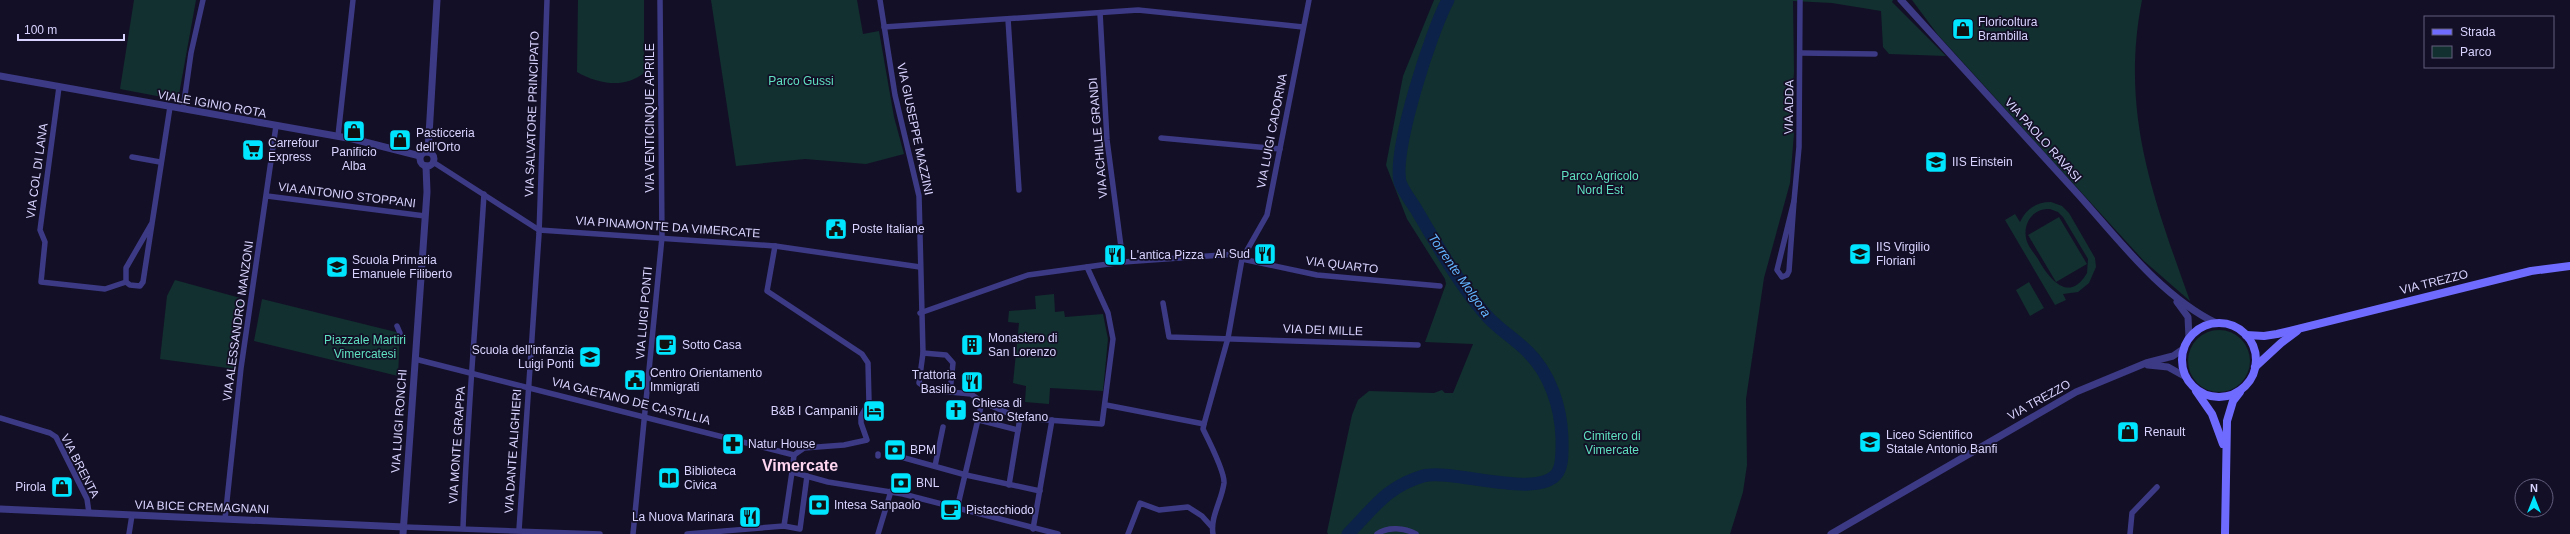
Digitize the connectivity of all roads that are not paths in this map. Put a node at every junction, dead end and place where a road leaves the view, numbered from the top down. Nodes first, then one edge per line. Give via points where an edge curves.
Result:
1 (203, 0) edge
2 (353, 0) edge
3 (436, 0) edge
4 (547, 0) edge
5 (660, 0) edge
6 (880, 0) edge
7 (1308, 0) edge
8 (1800, 0) edge
9 (1804, 0) edge
10 (1901, 0) edge
11 (1800, 12) junction
12 (1100, 13) junction
13 (1008, 19) junction
14 (884, 26) junction
15 (1304, 26) junction
16 (1801, 53) junction
17 (1874, 54) dead end
18 (0, 76) edge
19 (59, 87) junction
20 (170, 107) junction
21 (183, 109) junction
22 (276, 126) junction
23 (338, 136) junction
24 (1162, 138) dead end
25 (1280, 149) junction
26 (428, 152) junction
27 (420, 156) junction
28 (132, 157) dead end
29 (160, 162) junction
30 (433, 162) junction
31 (426, 166) junction
32 (1019, 190) dead end
33 (484, 194) junction
34 (267, 196) junction
35 (1794, 201) junction
36 (425, 216) junction
37 (152, 223) junction
38 (539, 230) junction
39 (662, 237) junction
40 (775, 246) junction
41 (1242, 259) junction
42 (1122, 262) junction
43 (2570, 266) edge
44 (920, 267) junction
45 (1087, 268) junction
46 (126, 282) junction
47 (1440, 286) dead end
48 (2171, 293) junction
49 (1163, 303) dead end
50 (920, 313) junction
51 (2216, 323) junction
52 (397, 326) dead end
53 (2305, 327) junction
54 (400, 333) dead end
55 (2246, 334) junction
56 (1228, 338) junction
57 (2189, 338) junction
58 (1418, 345) dead end
59 (2183, 349) junction
60 (923, 353) junction
61 (413, 359) junction
62 (2138, 366) junction
63 (2255, 367) junction
64 (474, 373) junction
65 (2189, 381) junction
66 (2247, 385) junction
67 (529, 387) junction
68 (950, 392) junction
69 (982, 402) junction
70 (1106, 405) junction
71 (645, 415) junction
72 (0, 418) edge
73 (1020, 418) junction
74 (978, 420) junction
75 (1052, 420) junction
76 (1204, 424) junction
77 (942, 427) dead end
78 (1018, 430) junction
79 (794, 455) junction
80 (901, 457) dead end
81 (2225, 457) junction
82 (935, 466) junction
83 (792, 472) junction
84 (966, 475) junction
85 (807, 476) junction
86 (1009, 485) junction
87 (2157, 487) dead end
88 (891, 491) junction
89 (1040, 491) junction
90 (0, 509) edge
91 (957, 509) junction
92 (89, 513) junction
93 (132, 515) junction
94 (225, 519) junction
95 (784, 526) junction
96 (1211, 526) junction
97 (463, 528) junction
98 (1033, 529) junction
99 (404, 530) edge
100 (519, 530) junction
101 (2225, 532) edge
102 (1050, 533) edge
103 (129, 534) edge
104 (600, 534) edge
105 (633, 534) edge
106 (687, 534) edge
107 (878, 534) edge
108 (1058, 534) edge
109 (1128, 534) edge
110 (1213, 534) edge
111 (1377, 534) edge
112 (1416, 534) edge
113 (1830, 534) edge
114 (2130, 534) edge

1 - 21 street via 191,53
2 - 23 street
3 - 26 street
4 - 38 street, VIA SALVATORE PRINCIPATO
5 - 39 street, VIA VENTICINQUE APRILE
6 - 14 street, VIA GIUSEPPE MAZZINI
7 - 15 street, VIA LUIGI CADORNA
8 - 11 street, VIA ADDA
9 - 11 street, VIA ADDA
10 - 48 street, VIA PAOLO RAVASI via 2121,242
11 - 16 street, VIA ADDA
12 - 13 street
12 - 15 street via 1144,10
12 - 42 street, VIA ACHILLE GRANDI via 1107,140
13 - 14 street
13 - 32 street
14 - 44 street, VIA GIUSEPPE MAZZINI via 895,95 919,196
15 - 25 street, VIA LUIGI CADORNA
16 - 17 street
16 - 35 street, VIA ADDA via 1799,154
18 - 19 street, VIALE IGINIO ROTA
19 - 20 street, VIALE IGINIO ROTA
19 - 46 street, VIA COL DI LANA via 40,230 45,242 40,282 105,289
20 - 21 street, VIALE IGINIO ROTA
20 - 29 street
21 - 22 street, VIALE IGINIO ROTA
22 - 23 street, VIALE IGINIO ROTA
22 - 34 street, VIA ALESSANDRO MANZONI
23 - 27 street, VIALE IGINIO ROTA
24 - 25 street
25 - 41 street, VIA LUIGI CADORNA via 1267,215
26 - 27 street
26 - 30 street via 433,156
27 - 31 street via 421,162
28 - 29 street
29 - 37 street
30 - 31 street
30 - 33 street, VIA PINAMONTE DA VIMERCATE
31 - 36 street via 428,176
33 - 38 street, VIA PINAMONTE DA VIMERCATE
33 - 64 street, VIA MONTE GRAPPA
34 - 36 street, VIA ANTONIO STOPPANI
34 - 94 street, VIA ALESSANDRO MANZONI via 241,368
35 - 35 street, VIA ADDA via 1777,269 1778,274 1782,276 1786,276 1789,271
36 - 61 street, VIA LUIGI RONCHI via 416,337 412,345
37 - 46 street via 126,268
37 - 46 street via 143,282 135,287
38 - 39 street, VIA PINAMONTE DA VIMERCATE
38 - 67 street, VIA DANTE ALIGHIERI
39 - 40 street, VIA PINAMONTE DA VIMERCATE
39 - 71 street, VIA LUIGI PONTI
40 - 44 street, VIA PINAMONTE DA VIMERCATE
40 - 79 street via 767,291 862,354 868,363 869,402 861,416 868,440 804,448
41 - 42 street, VIA QUARTO via 1236,254
41 - 47 street, VIA QUARTO via 1317,274
41 - 56 street, VIA LUIGI CADORNA
42 - 45 street, VIA QUARTO
43 - 53 main road, VIA TREZZO via 2530,271
44 - 50 street, VIA GIUSEPPE MAZZINI
45 - 50 street, VIA QUARTO via 1028,275
45 - 70 street via 1111,321 1113,339
48 - 51 street, VIA PAOLO RAVASI via 2193,311
48 - 57 street, VIA PAOLO RAVASI via 2188,317
49 - 56 street, VIA DEI MILLE via 1169,337
50 - 60 street, VIA GIUSEPPE MAZZINI
51 - 55 main road via 2232,325
51 - 57 main road via 2204,326
52 - 54 street
53 - 55 main road, VIA TREZZO via 2264,336
53 - 63 main road, VIA TREZZO via 2281,343
55 - 63 main road via 2253,345
56 - 58 street, VIA DEI MILLE
56 - 76 street, VIA LUIGI CADORNA
57 - 59 main road
59 - 62 street, VIA TREZZO via 2170,357
59 - 65 main road via 2182,366
60 - 68 street via 946,355 953,363
60 - 68 street, VIA GIUSEPPE MAZZINI via 919,382 927,389
61 - 64 street, VIA GAETANO DE CASTILLIA
61 - 99 street, VIA LUIGI RONCHI via 410,375 412,380
62 - 65 street, VIA TREZZO via 2168,367
62 - 113 street, VIA TREZZO via 2076,392
63 - 66 main road
64 - 67 street, VIA GAETANO DE CASTILLIA
64 - 97 street, VIA MONTE GRAPPA via 466,454
65 - 66 main road via 2199,391 2219,397 2239,391
65 - 81 main road via 2218,425
66 - 81 main road via 2233,401 2229,410
67 - 71 street, VIA GAETANO DE CASTILLIA
67 - 100 street, VIA DANTE ALIGHIERI
68 - 69 street via 972,394
69 - 73 street
69 - 74 street
70 - 75 street via 1102,424
70 - 76 street
71 - 79 street, VIA GAETANO DE CASTILLIA
71 - 105 street, VIA LUIGI PONTI
72 - 92 street, VIA BRENTA via 56,437 87,499
73 - 75 street
73 - 78 street
74 - 78 street
74 - 84 street
75 - 89 street
76 - 96 street via 1203,429 1224,473 1224,484
77 - 82 street
78 - 86 street
79 - 83 street
80 - 82 street
81 - 101 main road
82 - 84 street
83 - 85 street
83 - 95 street
84 - 86 street
84 - 91 street
85 - 88 street via 828,482
85 - 95 street via 800,529
86 - 89 street
87 - 114 street via 2132,513
88 - 91 street
88 - 107 street
89 - 98 street
90 - 92 street, VIA BICE CREMAGNANI
91 - 98 street
92 - 93 street, VIA BICE CREMAGNANI
93 - 94 street, VIA BICE CREMAGNANI
93 - 103 street
94 - 99 street, VIA BICE CREMAGNANI
95 - 106 street
96 - 109 street via 1188,507 1159,510 1140,503
96 - 110 street
97 - 99 street
97 - 100 street
98 - 102 street
100 - 104 street
102 - 108 street
111 - 112 street via 1385,530 1400,529

